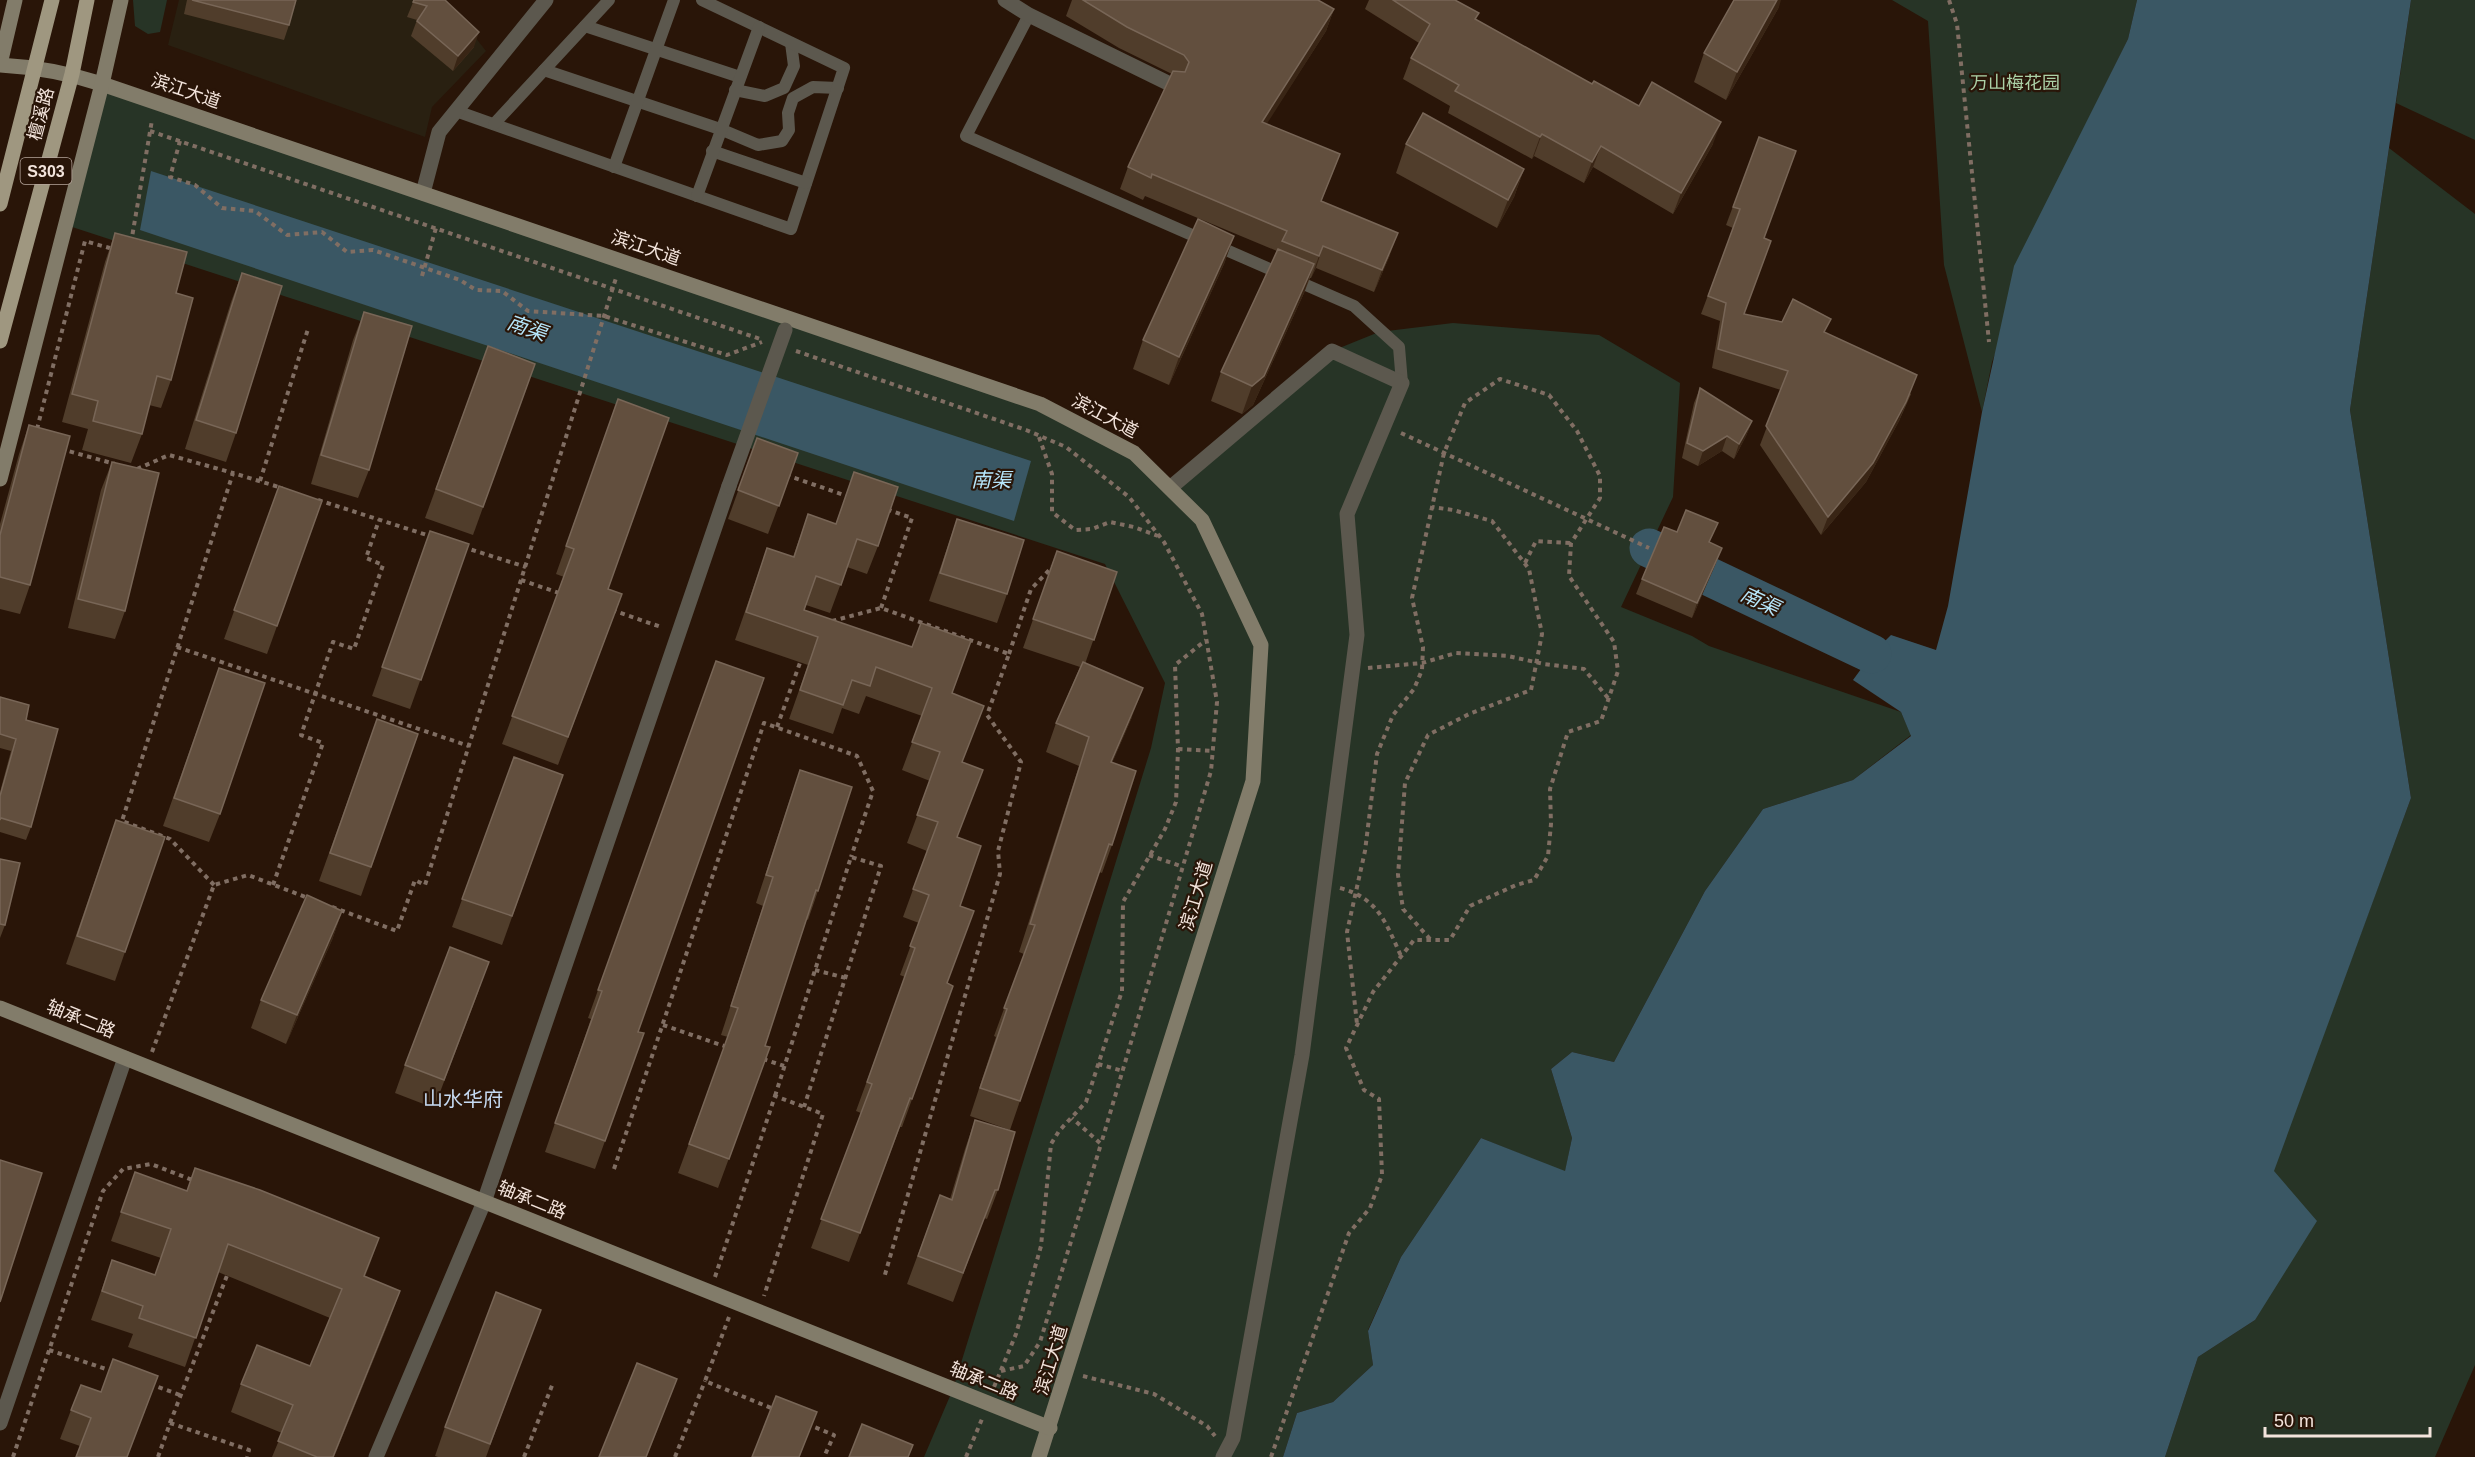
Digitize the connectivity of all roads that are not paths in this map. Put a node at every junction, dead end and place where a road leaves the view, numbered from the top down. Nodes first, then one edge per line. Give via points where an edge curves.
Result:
1 (15, 0) edge
2 (52, 0) edge
3 (87, 0) edge
4 (121, 0) edge
5 (546, 0) edge
6 (609, 0) edge
7 (674, 0) edge
8 (702, 0) edge
9 (1005, 0) edge
10 (1029, 15) junction
11 (585, 26) junction
12 (759, 27) junction
13 (791, 43) junction
14 (656, 49) junction
15 (0, 65) edge
16 (36, 67) junction
17 (544, 70) junction
18 (72, 74) junction
19 (740, 77) junction
20 (102, 84) junction
21 (1172, 85) edge
22 (838, 88) junction
23 (735, 90) junction
24 (638, 101) junction
25 (456, 111) junction
26 (494, 124) junction
27 (720, 129) junction
28 (712, 151) junction
29 (614, 167) junction
30 (806, 183) junction
31 (423, 193) junction
32 (697, 196) junction
33 (0, 204) edge
34 (787, 324) junction
35 (0, 341) edge
36 (1401, 383) junction
37 (0, 479) edge
38 (1170, 488) junction
39 (0, 1008) edge
40 (125, 1058) junction
41 (484, 1202) junction
42 (0, 1423) edge
43 (1050, 1428) junction
44 (1224, 1454) edge
45 (376, 1457) edge
46 (1039, 1457) edge

1 - 15 street
2 - 16 main road, 檀溪路 / S303
3 - 18 main road, 檀溪路 / S303
4 - 20 street
5 - 25 street
6 - 11 lane
7 - 14 lane
8 - 12 lane
9 - 10 street
10 - 21 street
10 - 36 lane via 966,136 1354,306 1399,347
11 - 14 lane
11 - 17 lane
12 - 13 lane
12 - 19 lane
13 - 22 lane via 844,68
13 - 23 lane via 794,66 784,88 765,96
14 - 19 lane
14 - 24 lane
15 - 16 street, 滨江大道
16 - 18 street, 滨江大道
16 - 33 main road, 檀溪路 / S303
17 - 24 lane
17 - 26 lane
18 - 20 street, 滨江大道
18 - 35 main road, 檀溪路 / S303
19 - 23 lane
20 - 31 street, 滨江大道
20 - 37 street
22 - 27 lane via 813,87 793,98 788,113 789,130 782,141 758,145
22 - 30 lane
23 - 27 lane
24 - 27 lane
24 - 29 lane
25 - 26 lane
25 - 31 street via 439,132
26 - 29 lane
27 - 28 lane
28 - 30 lane
28 - 32 lane
29 - 32 lane
30 - 32 lane via 791,230
31 - 34 street, 滨江大道 via 621,260
34 - 38 street, 滨江大道 via 1040,404 1134,453
34 - 41 street, bridge
36 - 38 street via 1332,351
36 - 44 street via 1347,514 1357,635 1353,666 1302,1055 1233,1438
38 - 43 street, 滨江大道 via 1202,520 1261,645 1253,781
39 - 40 street, 轴承二路
40 - 41 street, 轴承二路
40 - 42 street
41 - 43 street, 轴承二路
41 - 45 street
43 - 46 street, 滨江大道

